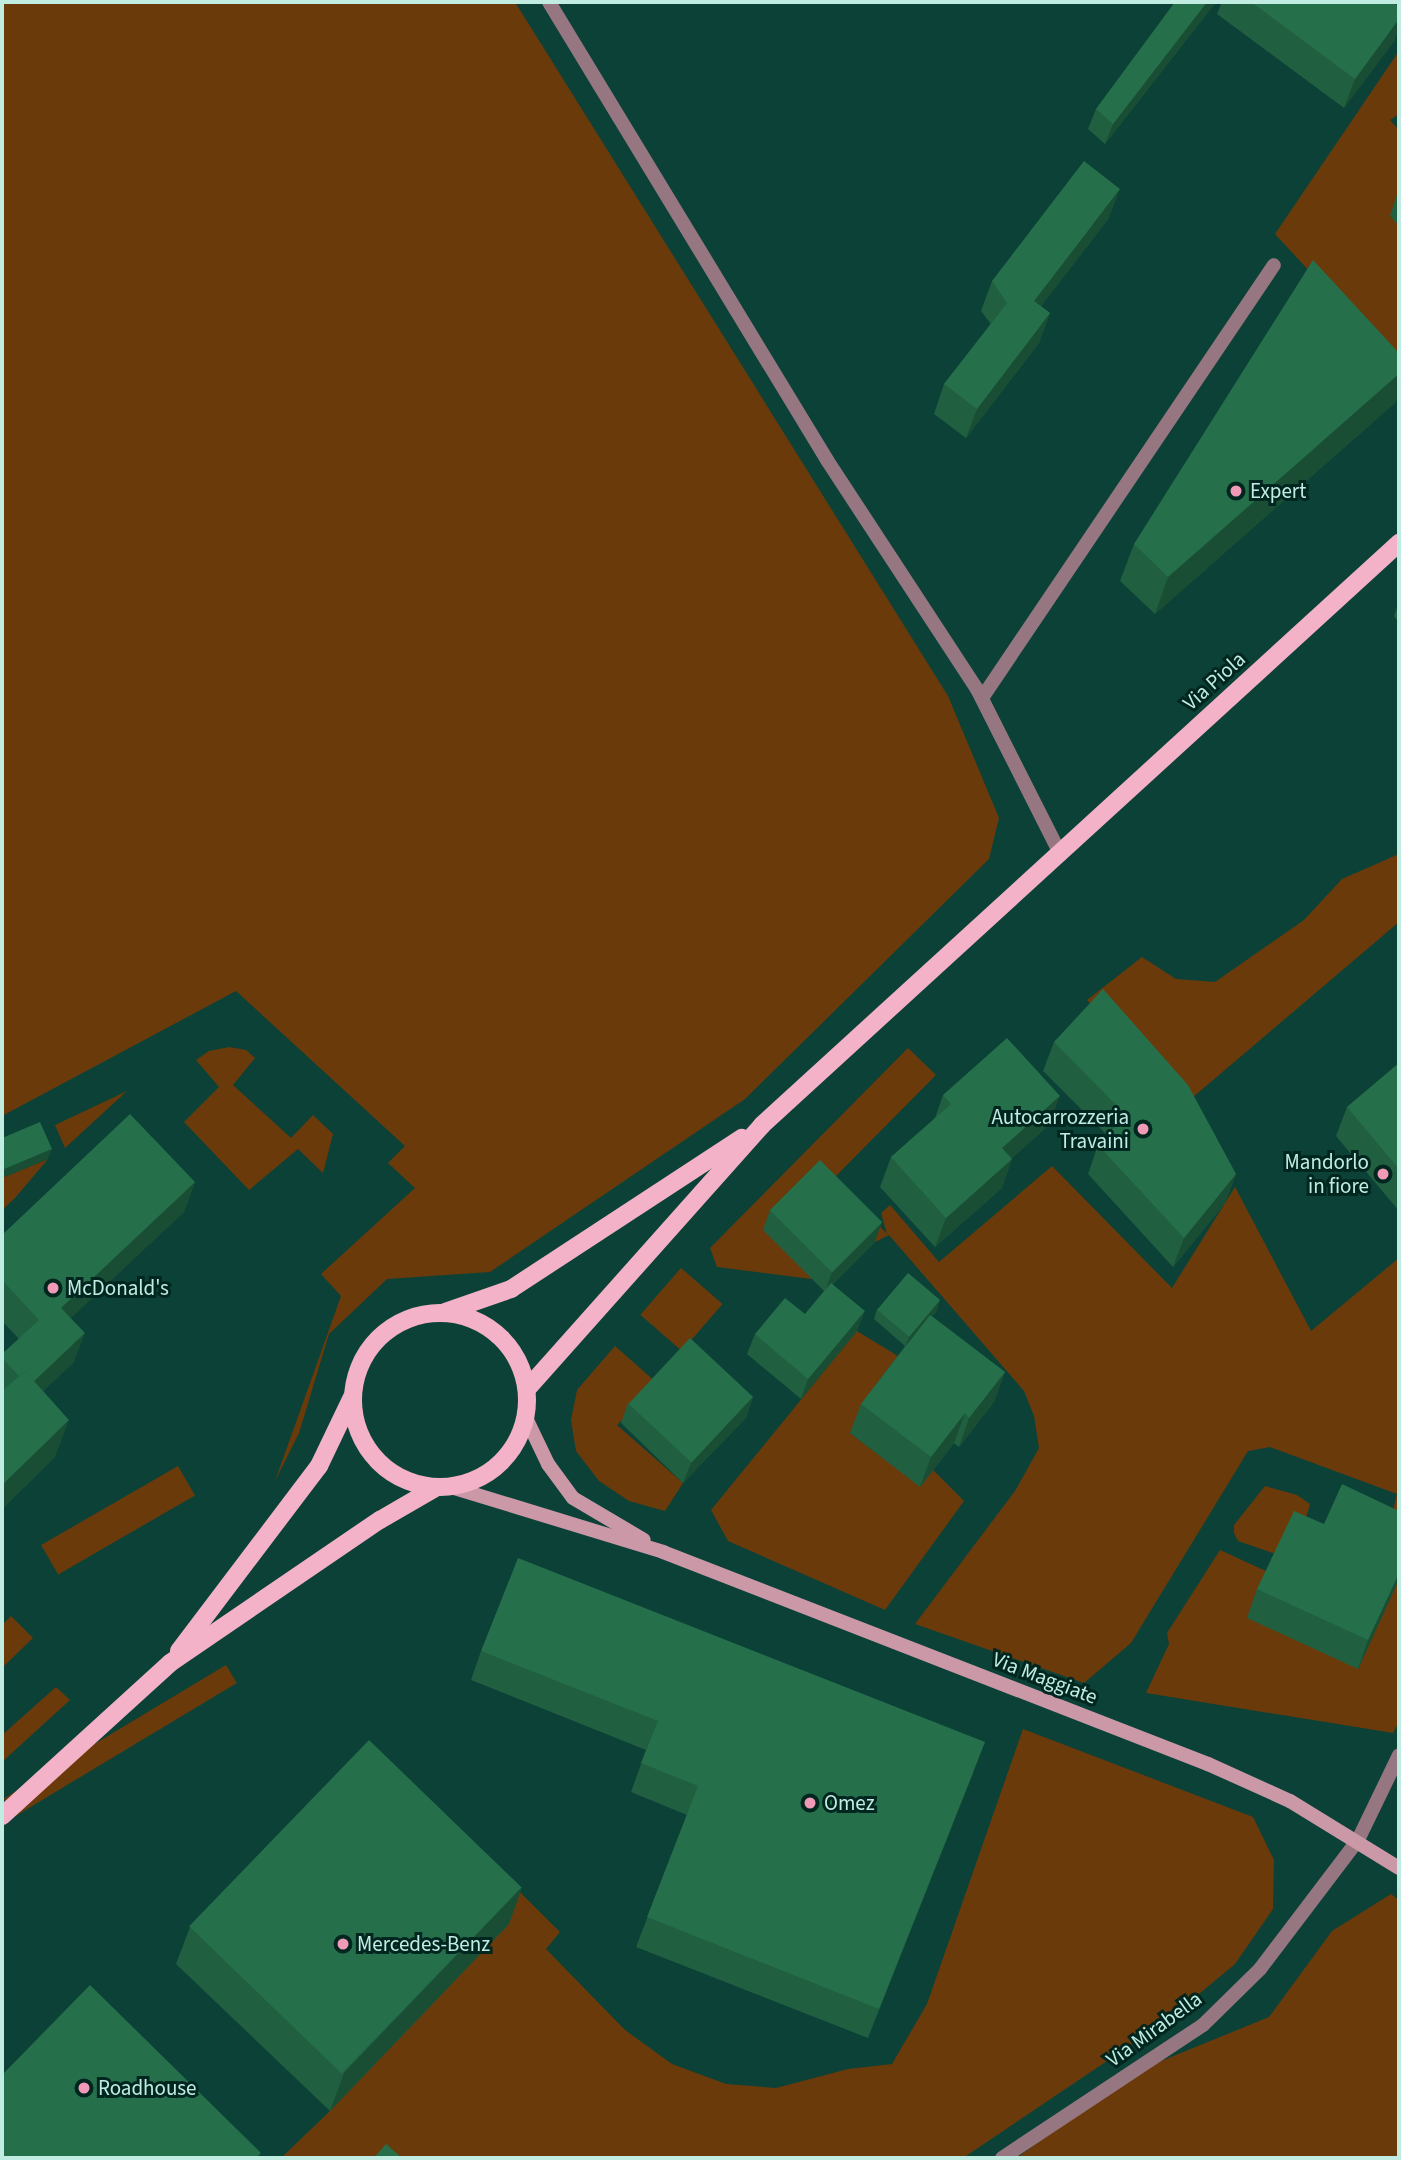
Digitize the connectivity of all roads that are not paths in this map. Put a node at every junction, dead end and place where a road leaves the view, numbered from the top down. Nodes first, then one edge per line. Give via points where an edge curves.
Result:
1 (549, 2) edge
2 (1273, 265) dead end
3 (1399, 543) edge
4 (982, 698) junction
5 (1059, 853) junction
6 (762, 1125) junction
7 (443, 1313) junction
8 (527, 1389) junction
9 (352, 1397) junction
10 (526, 1418) junction
11 (444, 1487) junction
12 (663, 1552) junction
13 (170, 1663) junction
14 (1399, 1755) edge
15 (2, 1816) edge
16 (1358, 1840) junction
17 (1399, 1868) edge
18 (1002, 2158) edge

1 - 4 street via 827,460
2 - 4 street
3 - 5 main road, Via Piola
4 - 5 street
5 - 6 main road, Via Piola
6 - 7 main road via 511,1289
6 - 8 main road
7 - 8 main road via 482,1323 505,1341 520,1363
7 - 9 main road via 415,1316 380,1336 363,1358
8 - 10 main road
9 - 11 main road via 356,1425 376,1459 398,1477
9 - 13 main road via 319,1466
10 - 11 main road via 517,1442 499,1464 477,1480
10 - 12 street, Via Maggiate via 548,1464 573,1498
11 - 12 street, Via Maggiate
11 - 13 main road via 380,1520
12 - 16 street, Via Maggiate via 1208,1764 1290,1801
13 - 15 main road
14 - 16 street, Via Mirabella
16 - 17 street, Via Maggiate
16 - 18 street, Via Mirabella via 1260,1969 1203,2025

